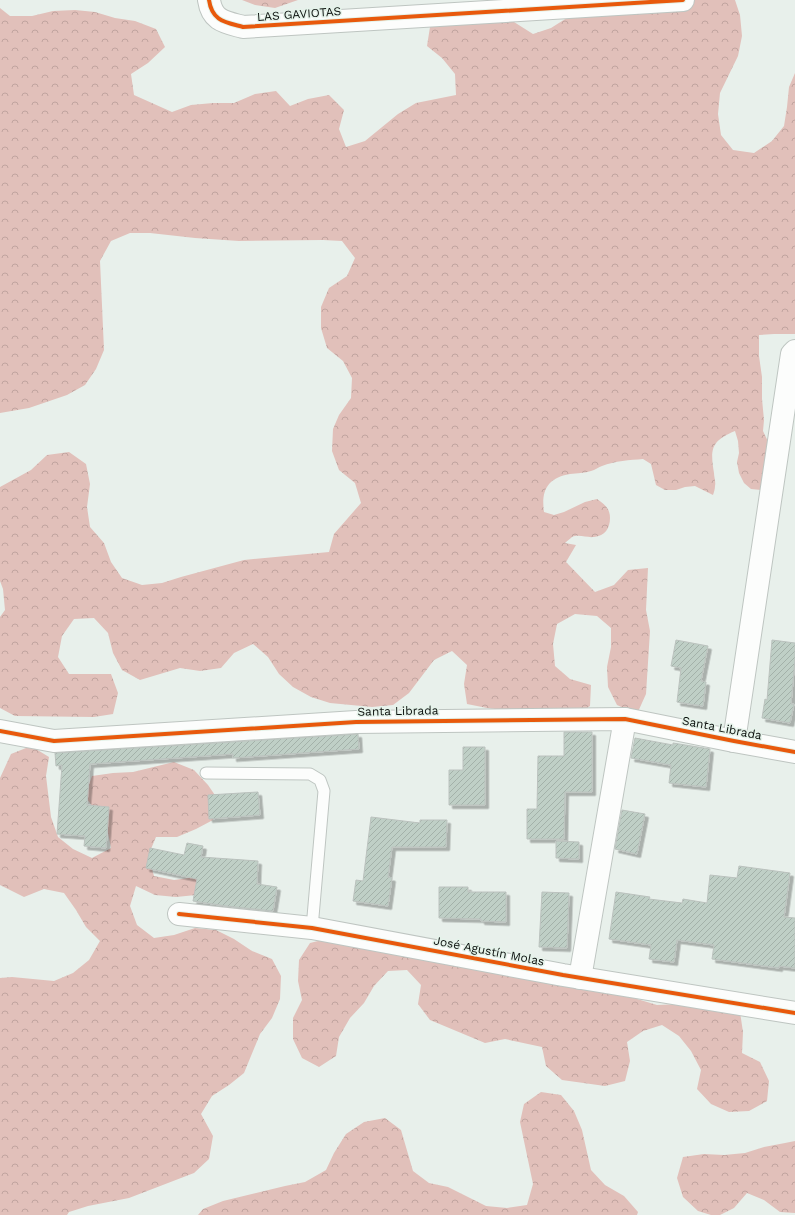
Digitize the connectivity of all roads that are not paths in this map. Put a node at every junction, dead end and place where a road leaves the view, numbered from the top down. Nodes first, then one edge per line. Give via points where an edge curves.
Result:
1 (683, 0) edge
2 (210, 4) edge
3 (795, 351) edge
4 (625, 719) junction
5 (0, 731) edge
6 (734, 741) junction
7 (795, 752) edge
8 (206, 773) dead end
9 (179, 914) dead end
10 (312, 928) junction
11 (580, 978) junction
12 (795, 1013) edge

1 - 2 street, LAS GAVIOTAS via 243,27 221,22
3 - 6 street via 792,354
4 - 5 street, Santa Librada via 356,722 54,741
4 - 6 street, Santa Librada
4 - 11 street
6 - 7 street, Santa Librada
8 - 10 lane via 310,774 320,780 324,791
9 - 10 street, José Agustín Molas
10 - 11 street, José Agustín Molas
11 - 12 street, José Agustín Molas

